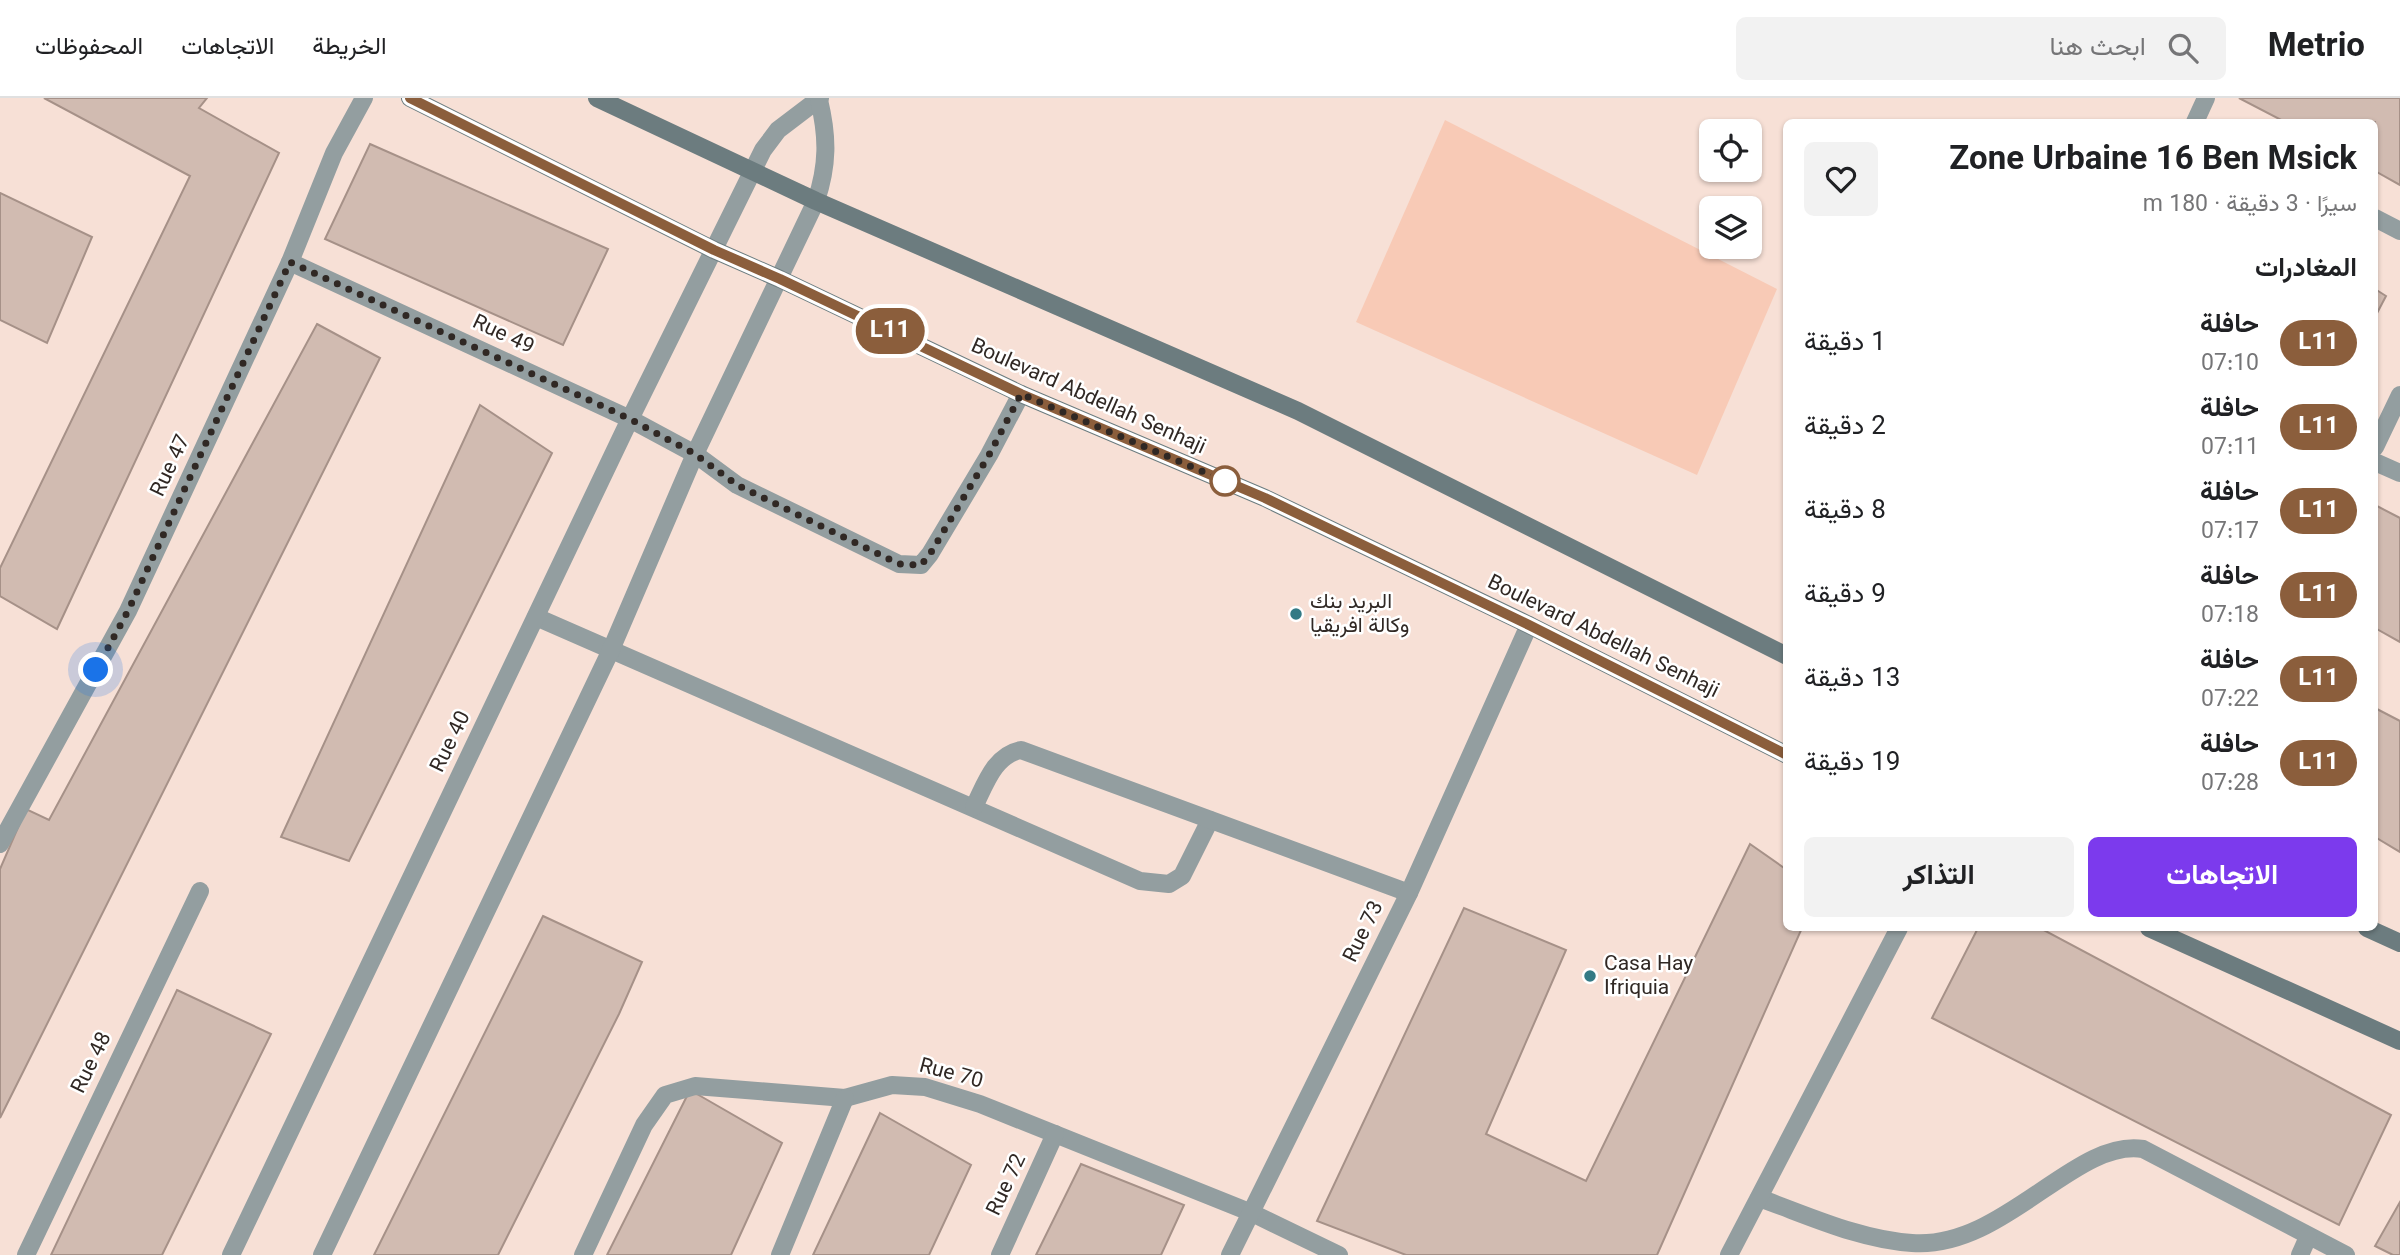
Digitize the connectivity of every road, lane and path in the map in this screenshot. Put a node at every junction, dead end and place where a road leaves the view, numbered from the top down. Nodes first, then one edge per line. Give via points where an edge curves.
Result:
1 (364, 98) edge
2 (410, 98) edge
3 (597, 98) edge
4 (2206, 98) edge
5 (819, 99) edge
6 (2196, 119) edge
7 (753, 173) junction
8 (816, 201) junction
9 (2378, 220) edge
10 (2400, 231) edge
11 (714, 250) junction
12 (290, 262) junction
13 (780, 279) junction
14 (1021, 394) junction
15 (2400, 395) edge
16 (630, 419) junction
17 (2378, 441) edge
18 (695, 454) junction
19 (2378, 463) edge
20 (2400, 473) edge
21 (536, 617) junction
22 (1529, 625) junction
23 (610, 652) junction
24 (1783, 654) edge
25 (1783, 753) edge
26 (974, 807) junction
27 (1210, 820) junction
28 (0, 844) edge
29 (200, 891) dead end
30 (1409, 892) junction
31 (1897, 931) edge
32 (2156, 931) edge
33 (2374, 931) edge
34 (2400, 943) edge
35 (2400, 1041) edge
36 (845, 1098) junction
37 (1055, 1134) junction
38 (1759, 1198) junction
39 (1252, 1213) junction
40 (2308, 1237) junction
41 (26, 1255) edge
42 (231, 1255) edge
43 (322, 1255) edge
44 (583, 1255) edge
45 (780, 1255) edge
46 (1000, 1255) edge
47 (1230, 1255) edge
48 (1339, 1255) edge
49 (1729, 1255) edge
50 (2300, 1255) edge
51 (2346, 1255) edge

1 - 12 street, Rue 47 via 334,153
2 - 11 street, Boulevard Abdellah Senhaji
3 - 7 street
4 - 6 street
5 - 7 street, Rue 40 via 778,130
5 - 8 street via 828,150
7 - 8 street
7 - 11 street, Rue 40
8 - 13 street
8 - 24 street via 1298,411
9 - 10 street
11 - 13 street, Boulevard Abdellah Senhaji
11 - 16 street, Rue 40
12 - 16 street, Rue 49
12 - 28 street, Rue 47 via 128,611
13 - 14 street, Boulevard Abdellah Senhaji
13 - 18 street
14 - 18 street, Rue 49 via 921,565 899,564 750,492
14 - 22 street, Boulevard Abdellah Senhaji via 1265,498
15 - 17 street
16 - 18 street, Rue 49
16 - 21 street, Rue 40
18 - 23 street
19 - 20 street
21 - 23 street
21 - 42 street, Rue 40
22 - 25 street, Boulevard Abdellah Senhaji
22 - 30 street, Rue 73
23 - 26 street
23 - 43 street
26 - 27 street via 1001,759 1021,750
26 - 27 street via 1156,885 1182,876
27 - 30 street
29 - 41 street, Rue 48
30 - 39 street, Rue 73
31 - 38 street
32 - 35 street
33 - 34 street
36 - 37 street, Rue 70 via 892,1085 925,1087
36 - 44 street, Rue 70 via 695,1086 665,1096 644,1125
36 - 45 street
37 - 39 street, Rue 70
37 - 46 street, Rue 72
38 - 40 street via 1852,1230 1913,1244 1966,1235 1995,1222 2103,1154 2129,1147 2143,1149
38 - 49 street
39 - 47 street, Rue 73
39 - 48 street, Rue 70
40 - 50 street
40 - 51 street

